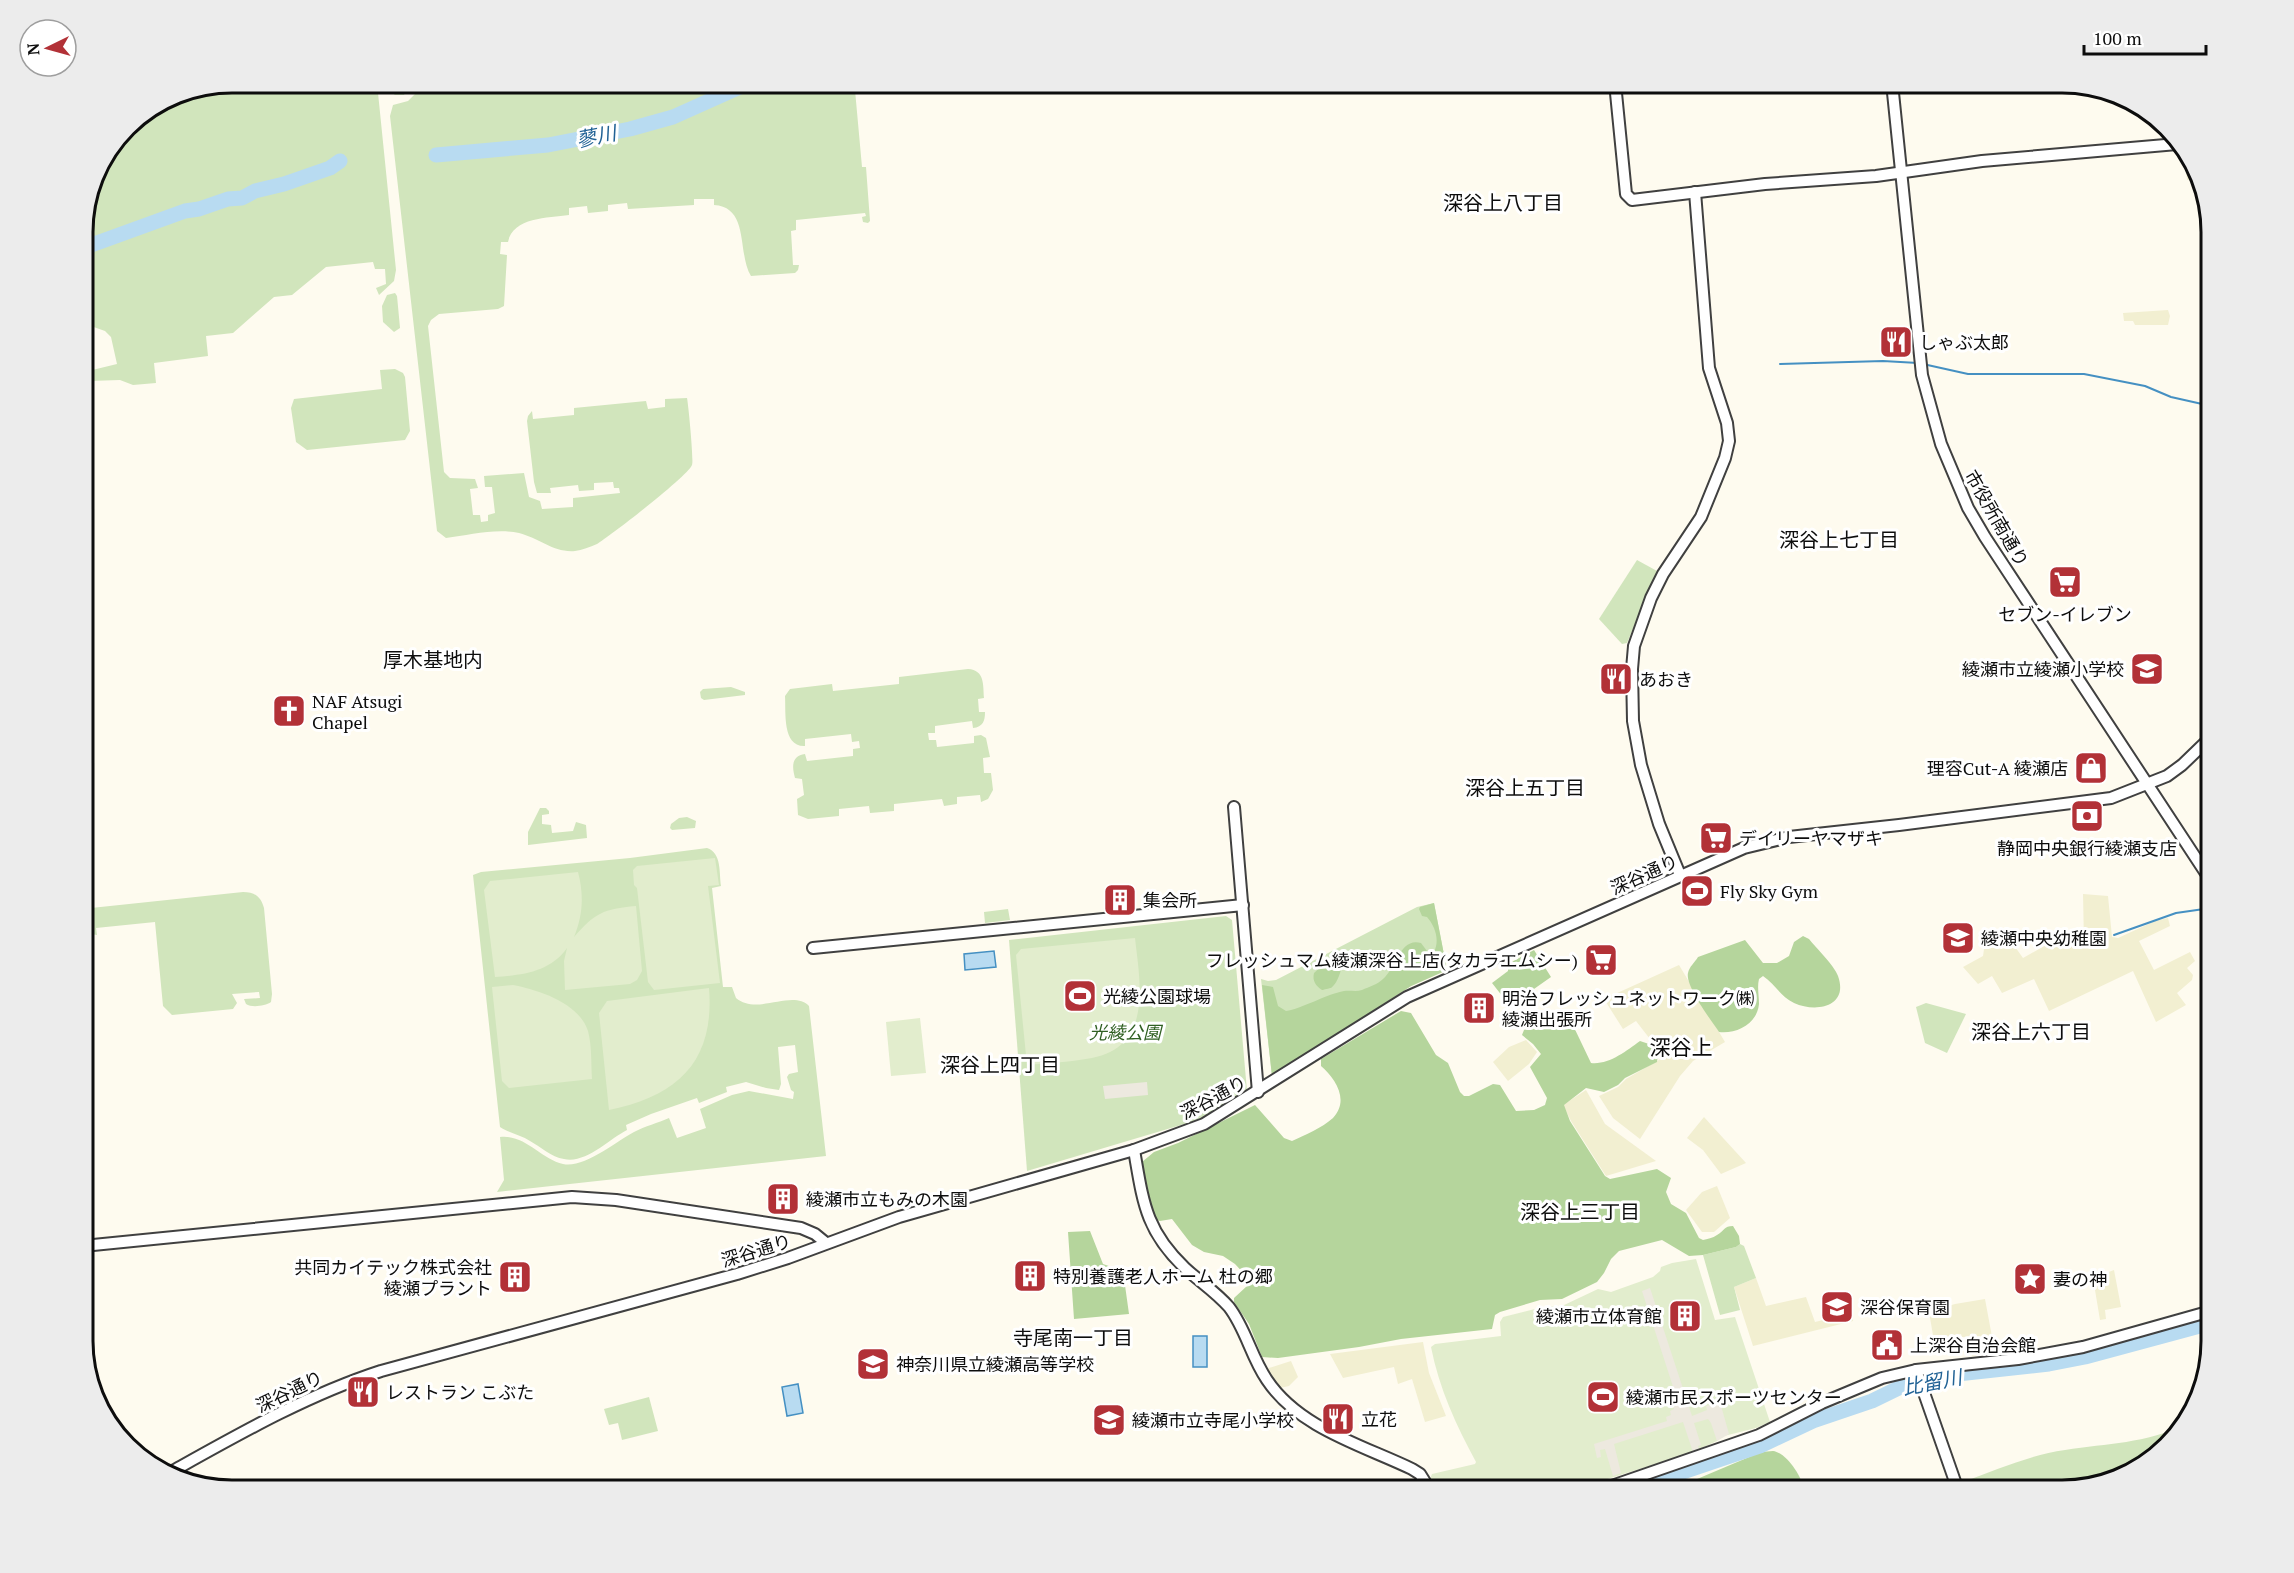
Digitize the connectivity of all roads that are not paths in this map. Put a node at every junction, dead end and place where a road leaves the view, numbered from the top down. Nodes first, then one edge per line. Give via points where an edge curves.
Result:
1 (1616, 93) edge
2 (1893, 93) edge
3 (2170, 145) edge
4 (1900, 172) junction
5 (1695, 192) junction
6 (2201, 747) edge
7 (2149, 784) junction
8 (1234, 807) dead end
9 (2201, 865) edge
10 (1680, 875) junction
11 (1243, 905) junction
12 (813, 948) dead end
13 (1258, 1092) junction
14 (1134, 1150) junction
15 (826, 1243) junction
16 (93, 1245) edge
17 (2201, 1314) edge
18 (1917, 1372) junction
19 (177, 1469) edge
20 (1424, 1480) edge
21 (1632, 1480) edge
22 (1954, 1480) edge

1 - 5 street via 1628,198 1673,197
2 - 4 street, 市役所南通り
3 - 4 street
4 - 5 street
4 - 7 street, 市役所南通り via 1918,353 1941,444 1985,537
5 - 10 street via 1709,368 1729,441 1701,517 1651,598 1634,646 1632,669 1633,721 1641,765
6 - 7 street, 深谷通り via 2167,776
7 - 9 street, 市役所南通り
7 - 10 street, 深谷通り via 2111,798 1790,837 1744,848
8 - 11 street
10 - 13 street, 深谷通り via 1407,997
11 - 12 street
11 - 13 street
13 - 14 street, 深谷通り via 1204,1124
14 - 15 street, 深谷通り via 938,1205
14 - 20 street via 1153,1229 1168,1250 1228,1307 1276,1393 1318,1425 1420,1474
15 - 16 street via 801,1228 572,1197
15 - 19 street, 深谷通り via 737,1274 349,1382
17 - 18 street via 2071,1349
18 - 21 street via 1862,1385 1758,1436
18 - 22 street

